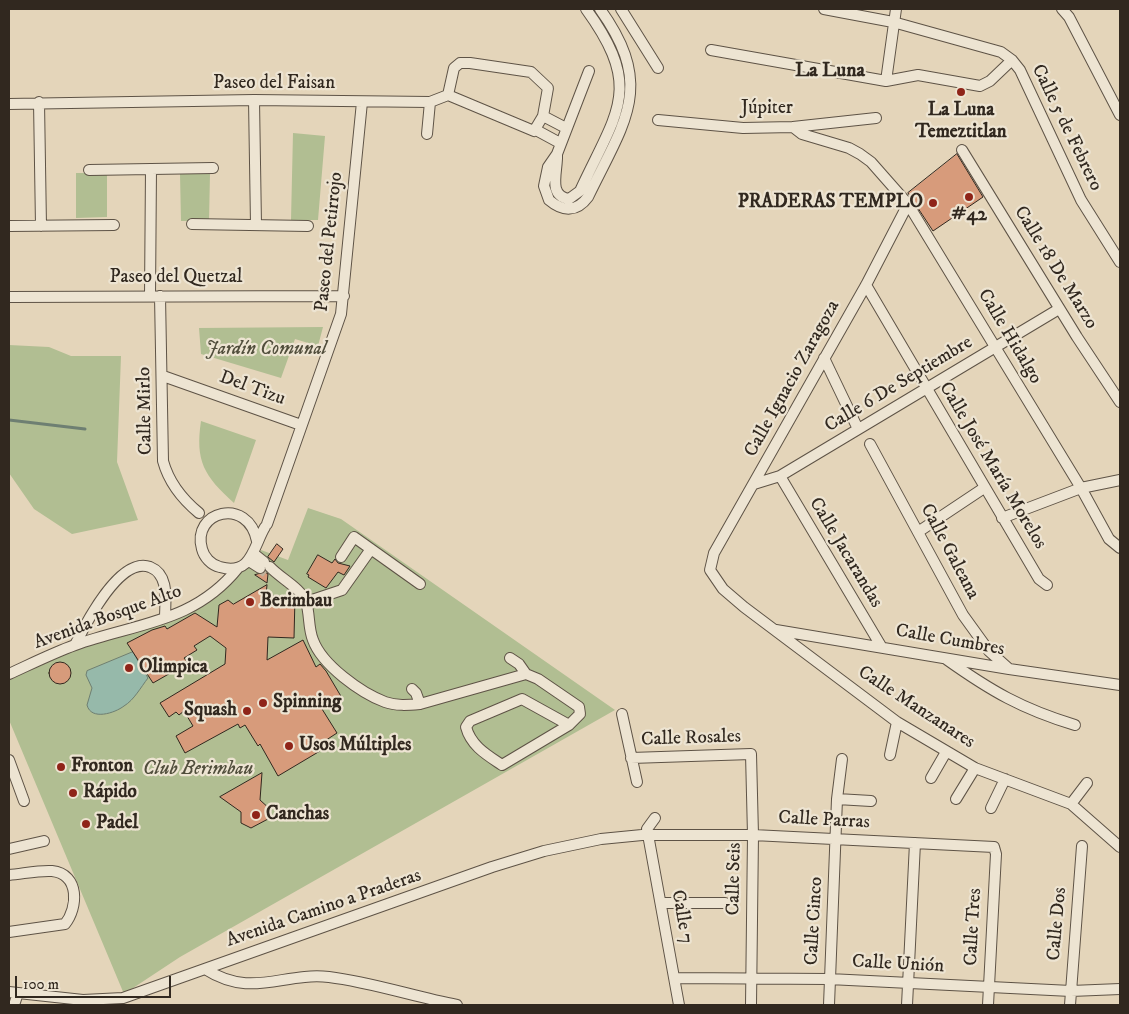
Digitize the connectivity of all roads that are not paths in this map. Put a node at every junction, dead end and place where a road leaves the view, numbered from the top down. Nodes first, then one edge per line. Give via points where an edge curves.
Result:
1 (586, 9) edge
2 (600, 9) edge
3 (620, 9) edge
4 (824, 9) edge
5 (896, 9) edge
6 (1062, 9) edge
7 (893, 22) junction
8 (711, 50) dead end
9 (1012, 60) junction
10 (658, 68) dead end
11 (589, 71) dead end
12 (886, 81) junction
13 (448, 95) junction
14 (254, 100) junction
15 (39, 102) junction
16 (362, 102) junction
17 (430, 102) junction
18 (9, 104) edge
19 (1120, 115) edge
20 (543, 116) junction
21 (876, 118) dead end
22 (658, 120) dead end
23 (793, 127) junction
24 (566, 128) junction
25 (533, 131) junction
26 (427, 134) dead end
27 (560, 144) junction
28 (962, 150) dead end
29 (557, 154) junction
30 (213, 168) dead end
31 (151, 169) junction
32 (89, 170) dead end
33 (908, 204) junction
34 (192, 224) dead end
35 (114, 225) dead end
36 (256, 225) junction
37 (9, 226) edge
38 (41, 226) junction
39 (308, 226) dead end
40 (1120, 262) edge
41 (866, 286) junction
42 (155, 296) junction
43 (344, 296) junction
44 (9, 297) edge
45 (1059, 309) junction
46 (995, 348) junction
47 (824, 358) junction
48 (163, 376) junction
49 (925, 388) junction
50 (1120, 402) edge
51 (301, 425) junction
52 (858, 429) junction
53 (870, 444) dead end
54 (780, 476) junction
55 (1120, 480) edge
56 (754, 484) junction
57 (984, 488) junction
58 (1081, 488) junction
59 (203, 517) junction
60 (1002, 518) junction
61 (918, 532) junction
62 (257, 541) junction
63 (1120, 548) edge
64 (371, 549) junction
65 (251, 557) junction
66 (341, 557) dead end
67 (238, 568) junction
68 (710, 570) joint
69 (420, 584) dead end
70 (1047, 585) dead end
71 (306, 602) junction
72 (165, 618) junction
73 (774, 630) junction
74 (75, 645) junction
75 (881, 646) junction
76 (943, 657) junction
77 (510, 658) dead end
78 (1008, 669) junction
79 (9, 674) edge
80 (526, 674) junction
81 (1120, 685) edge
82 (412, 689) dead end
83 (420, 704) junction
84 (622, 714) dead end
85 (897, 722) junction
86 (569, 725) junction
87 (1075, 725) dead end
88 (946, 752) junction
89 (751, 754) joint
90 (890, 755) dead end
91 (631, 758) junction
92 (842, 759) dead end
93 (9, 760) edge
94 (975, 768) junction
95 (931, 778) dead end
96 (1004, 779) junction
97 (13, 780) edge
98 (637, 782) dead end
99 (1087, 783) dead end
100 (837, 799) junction
101 (956, 799) dead end
102 (871, 800) dead end
103 (24, 801) dead end
104 (1070, 804) junction
105 (991, 808) dead end
106 (655, 818) dead end
107 (753, 835) junction
108 (649, 836) junction
109 (836, 839) junction
110 (44, 841) dead end
111 (915, 843) junction
112 (1082, 846) dead end
113 (1120, 846) edge
114 (9, 848) edge
115 (995, 850) joint
116 (9, 875) edge
117 (660, 903) junction
118 (725, 903) dead end
119 (9, 932) edge
120 (205, 969) junction
121 (674, 978) junction
122 (830, 979) junction
123 (751, 980) junction
124 (908, 982) junction
125 (988, 987) junction
126 (1120, 989) edge
127 (1071, 991) junction
128 (13, 992) edge
129 (82, 1003) edge
130 (14, 1005) edge
131 (457, 1005) edge
132 (679, 1005) edge
133 (750, 1005) edge
134 (829, 1005) edge
135 (908, 1005) edge
136 (988, 1005) edge
137 (1070, 1005) edge

1 - 29 street via 599,26 619,67 622,86 619,105 580,191 569,199 562,198 554,186
2 - 29 street via 629,65 632,85 630,107 588,197 574,209 556,206 545,194 548,167
3 - 10 street
4 - 7 street
5 - 7 street
6 - 19 street
7 - 9 street via 1001,52
7 - 12 street
8 - 12 street
9 - 12 street via 980,86 918,75
9 - 40 street, Calle 5 de Febrero via 1020,70 1081,200
11 - 24 street
13 - 17 street, Paseo del Faisan
13 - 20 street via 451,74 460,63 519,69 531,72 548,88
13 - 25 street
14 - 15 street, Paseo del Faisan
14 - 16 street, Paseo del Faisan
14 - 36 street
15 - 18 street, Paseo del Faisan
15 - 38 street
16 - 17 street, Paseo del Faisan
16 - 43 street, Paseo del Petirrojo
17 - 26 street
20 - 24 street
20 - 25 street
21 - 23 street, Júpiter
22 - 23 street, Júpiter via 743,128
23 - 33 street, Calle Hidalgo via 802,134 860,154
24 - 27 street
25 - 27 street
27 - 29 street
28 - 45 street, Calle 18 De Marzo
30 - 31 street
31 - 32 street
31 - 42 street, Calle Mirlo
33 - 41 street, Calle Ignacio Zaragoza
33 - 46 street, Calle Hidalgo
34 - 36 street
35 - 38 street
36 - 39 street
37 - 38 street
41 - 47 street, Calle Ignacio Zaragoza
41 - 49 street, Calle José María Morelos
42 - 43 street, Paseo del Quetzal
42 - 44 street, Paseo del Quetzal
42 - 48 street, Calle Mirlo
43 - 51 street, Paseo del Petirrojo via 334,339
45 - 46 street, Calle 6 De Septiembre
45 - 50 street, Calle 18 De Marzo
46 - 49 street, Calle 6 De Septiembre
46 - 58 street, Calle Hidalgo
47 - 52 street
47 - 56 street, Calle Ignacio Zaragoza
48 - 51 street, Del Tizu
48 - 59 street, Calle Mirlo via 162,435 167,475 184,499
49 - 52 street, Calle 6 De Septiembre
49 - 57 street, Calle José María Morelos
51 - 62 street, Paseo del Petirrojo via 266,525
52 - 54 street, Calle 6 De Septiembre
53 - 61 street, Calle Galeana
54 - 56 street, Calle 6 De Septiembre
54 - 75 street, Calle Jacarandas
55 - 58 street
56 - 68 street, Calle Ignacio Zaragoza via 714,553
57 - 60 street, Calle José María Morelos
57 - 61 street
58 - 60 street
58 - 63 street, Calle Hidalgo via 1109,539
59 - 62 street via 226,512 236,514 248,520
59 - 67 street via 200,539 207,559 226,569
60 - 70 street, Calle José María Morelos via 1039,579
61 - 78 street, Calle Galeana via 964,615 989,650
62 - 65 street
64 - 66 street via 354,537
64 - 69 street
64 - 71 street via 342,590
65 - 67 street
65 - 71 street via 294,588
67 - 72 street, Avenida Bosque Alto via 227,581 197,604
68 - 73 street, Calle Manzanares via 723,589
71 - 83 street via 312,639 324,659 373,697 401,705
72 - 74 street, Avenida Bosque Alto
72 - 74 street via 166,588 163,579 149,567 139,566 120,576 89,616
73 - 75 street, Calle Cumbres
73 - 85 street, Calle Manzanares
74 - 79 street, Avenida Bosque Alto
75 - 76 street, Calle Cumbres
76 - 78 street, Calle Cumbres
76 - 87 street via 989,690 1038,714
77 - 80 street
78 - 81 street, Calle Cumbres
80 - 83 street
80 - 86 street via 579,707 580,714
82 - 83 street
84 - 91 street
85 - 88 street, Calle Manzanares
85 - 90 street
86 - 86 street via 502,765 479,750 466,727 470,722 522,699
88 - 94 street, Calle Manzanares
88 - 95 street
89 - 91 street, Calle Rosales
89 - 107 street, Calle Seis
91 - 98 street
92 - 100 street, Calle Cinco
93 - 97 street
94 - 96 street, Calle Manzanares
94 - 101 street
96 - 104 street, Calle Manzanares
96 - 105 street
97 - 103 street
99 - 104 street
100 - 102 street
100 - 109 street, Calle Cinco
104 - 113 street, Calle Manzanares
106 - 108 street via 647,829
107 - 108 street, Calle Parras
107 - 109 street, Calle Parras
107 - 123 street, Calle Seis
108 - 117 street, Calle 7
108 - 120 street, Avenida Camino a Praderas via 601,839 544,851
109 - 111 street, Calle Parras
109 - 122 street, Calle Cinco
110 - 114 street
111 - 115 street, Calle Parras
111 - 124 street
112 - 127 street, Calle Dos
115 - 125 street, Calle Tres
116 - 119 street via 53,871 71,883 75,904 65,924
117 - 118 street
117 - 121 street, Calle 7
120 - 129 street, Avenida Camino a Praderas via 123,998
120 - 131 street via 230,982 245,984 325,977
121 - 123 street, Calle Unión
121 - 132 street, Calle 7
122 - 123 street, Calle Unión
122 - 124 street, Calle Unión
122 - 134 street, Calle Cinco
123 - 133 street, Calle Seis
124 - 125 street, Calle Unión
124 - 135 street
125 - 127 street, Calle Unión
125 - 136 street, Calle Tres
126 - 127 street, Calle Unión
127 - 137 street, Calle Dos
128 - 129 street, Avenida Camino a Praderas
128 - 130 street

